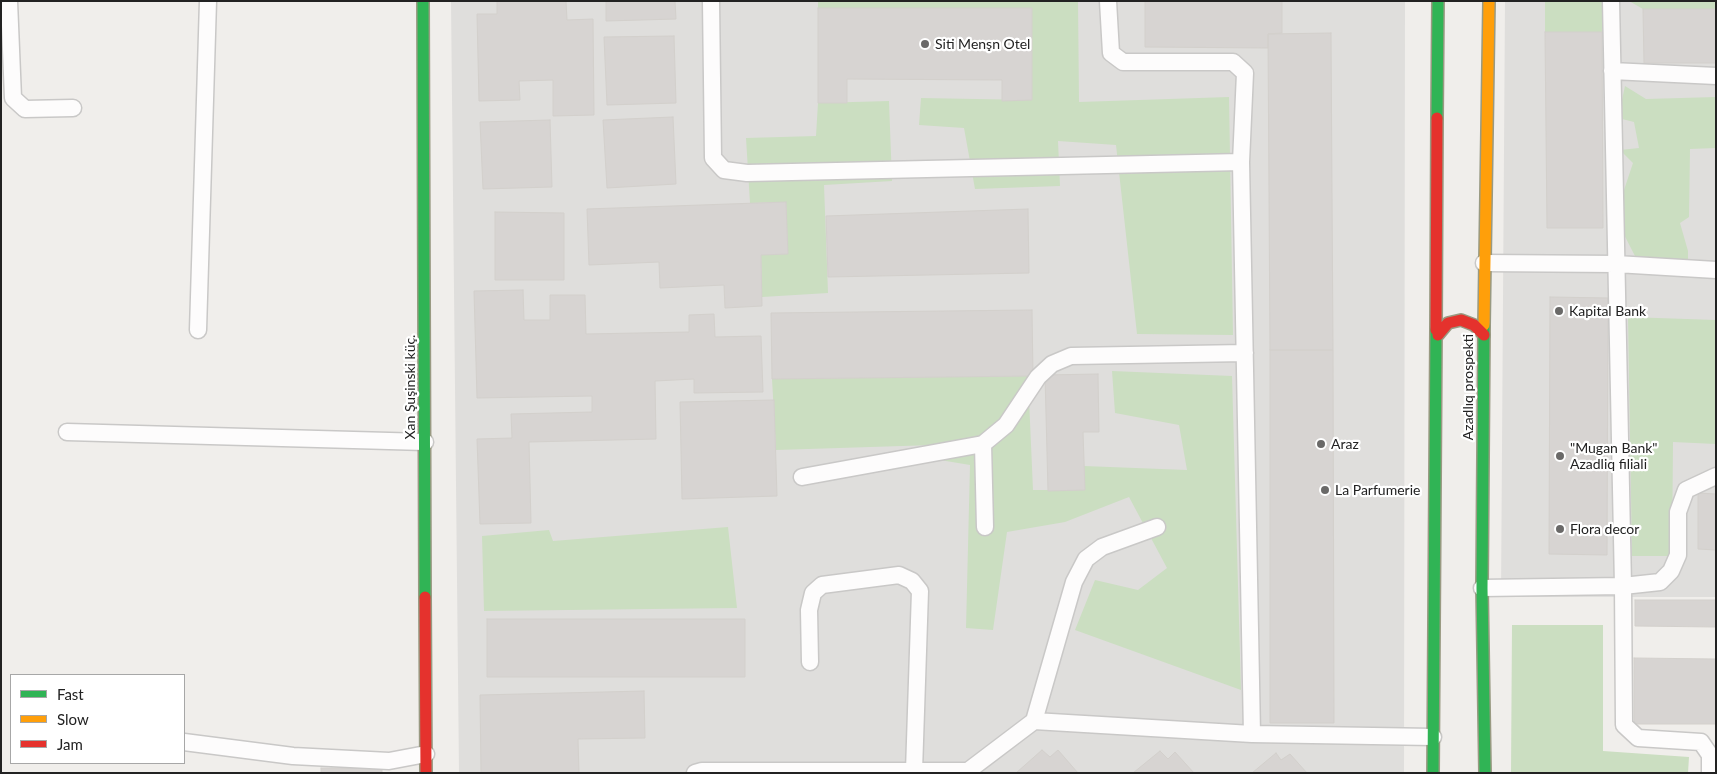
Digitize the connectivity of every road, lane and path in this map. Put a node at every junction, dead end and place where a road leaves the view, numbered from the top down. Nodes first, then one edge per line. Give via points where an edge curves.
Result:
1 (9, 1) edge
2 (208, 1) edge
3 (423, 1) edge
4 (711, 1) edge
5 (1108, 1) edge
6 (1438, 1) edge
7 (1489, 1) edge
8 (1611, 1) edge
9 (1612, 71) junction
10 (1716, 76) edge
11 (73, 108) dead end
12 (1241, 162) junction
13 (1484, 263) junction
14 (1616, 264) junction
15 (1716, 270) edge
16 (198, 330) dead end
17 (1438, 335) junction
18 (1484, 335) junction
19 (1245, 353) junction
20 (67, 432) dead end
21 (425, 442) junction
22 (983, 444) junction
23 (1716, 476) edge
24 (802, 477) dead end
25 (1157, 527) dead end
26 (985, 528) dead end
27 (1623, 586) junction
28 (1482, 588) junction
29 (810, 662) dead end
30 (1034, 721) junction
31 (1252, 734) junction
32 (1433, 737) junction
33 (185, 742) edge
34 (426, 754) junction
35 (914, 771) junction
36 (968, 772) edge
37 (426, 773) edge
38 (695, 773) edge
39 (1433, 773) edge
40 (1484, 773) edge
41 (1710, 773) edge

1 - 11 lane via 13,98 25,109
2 - 16 lane
3 - 21 main road, Xan Şuşinski küç.
4 - 12 lane via 713,158 724,170 757,172
5 - 12 lane via 1111,53 1123,62 1234,62 1245,73
6 - 17 main road
7 - 13 main road, Azadlıq prospekti
8 - 9 lane
9 - 10 lane
9 - 14 lane
12 - 19 lane
13 - 14 lane
13 - 18 main road, Azadlıq prospekti
14 - 15 lane
14 - 27 lane
17 - 18 main road via 1448,323 1461,320 1474,325
17 - 32 main road
18 - 28 main road, Azadlıq prospekti
19 - 22 lane via 1071,356 1052,364 1038,377 1006,425
19 - 31 lane
20 - 21 lane
21 - 34 main road, Xan Şuşinski küç.
22 - 24 lane
22 - 26 lane
23 - 27 lane via 1686,490 1678,512 1678,555 1671,571 1660,582
25 - 30 lane via 1102,547 1086,559 1074,582
27 - 28 lane
27 - 41 lane via 1624,725 1638,738 1701,742 1710,754
28 - 40 main road, Azadlıq prospekti
29 - 35 lane via 809,610 813,593 822,585 899,575 912,581 920,591
30 - 31 lane
30 - 36 lane
31 - 32 lane
32 - 39 main road
33 - 34 lane via 293,756 389,761
34 - 37 main road, Xan Şuşinski küç.
35 - 36 lane
35 - 38 lane

